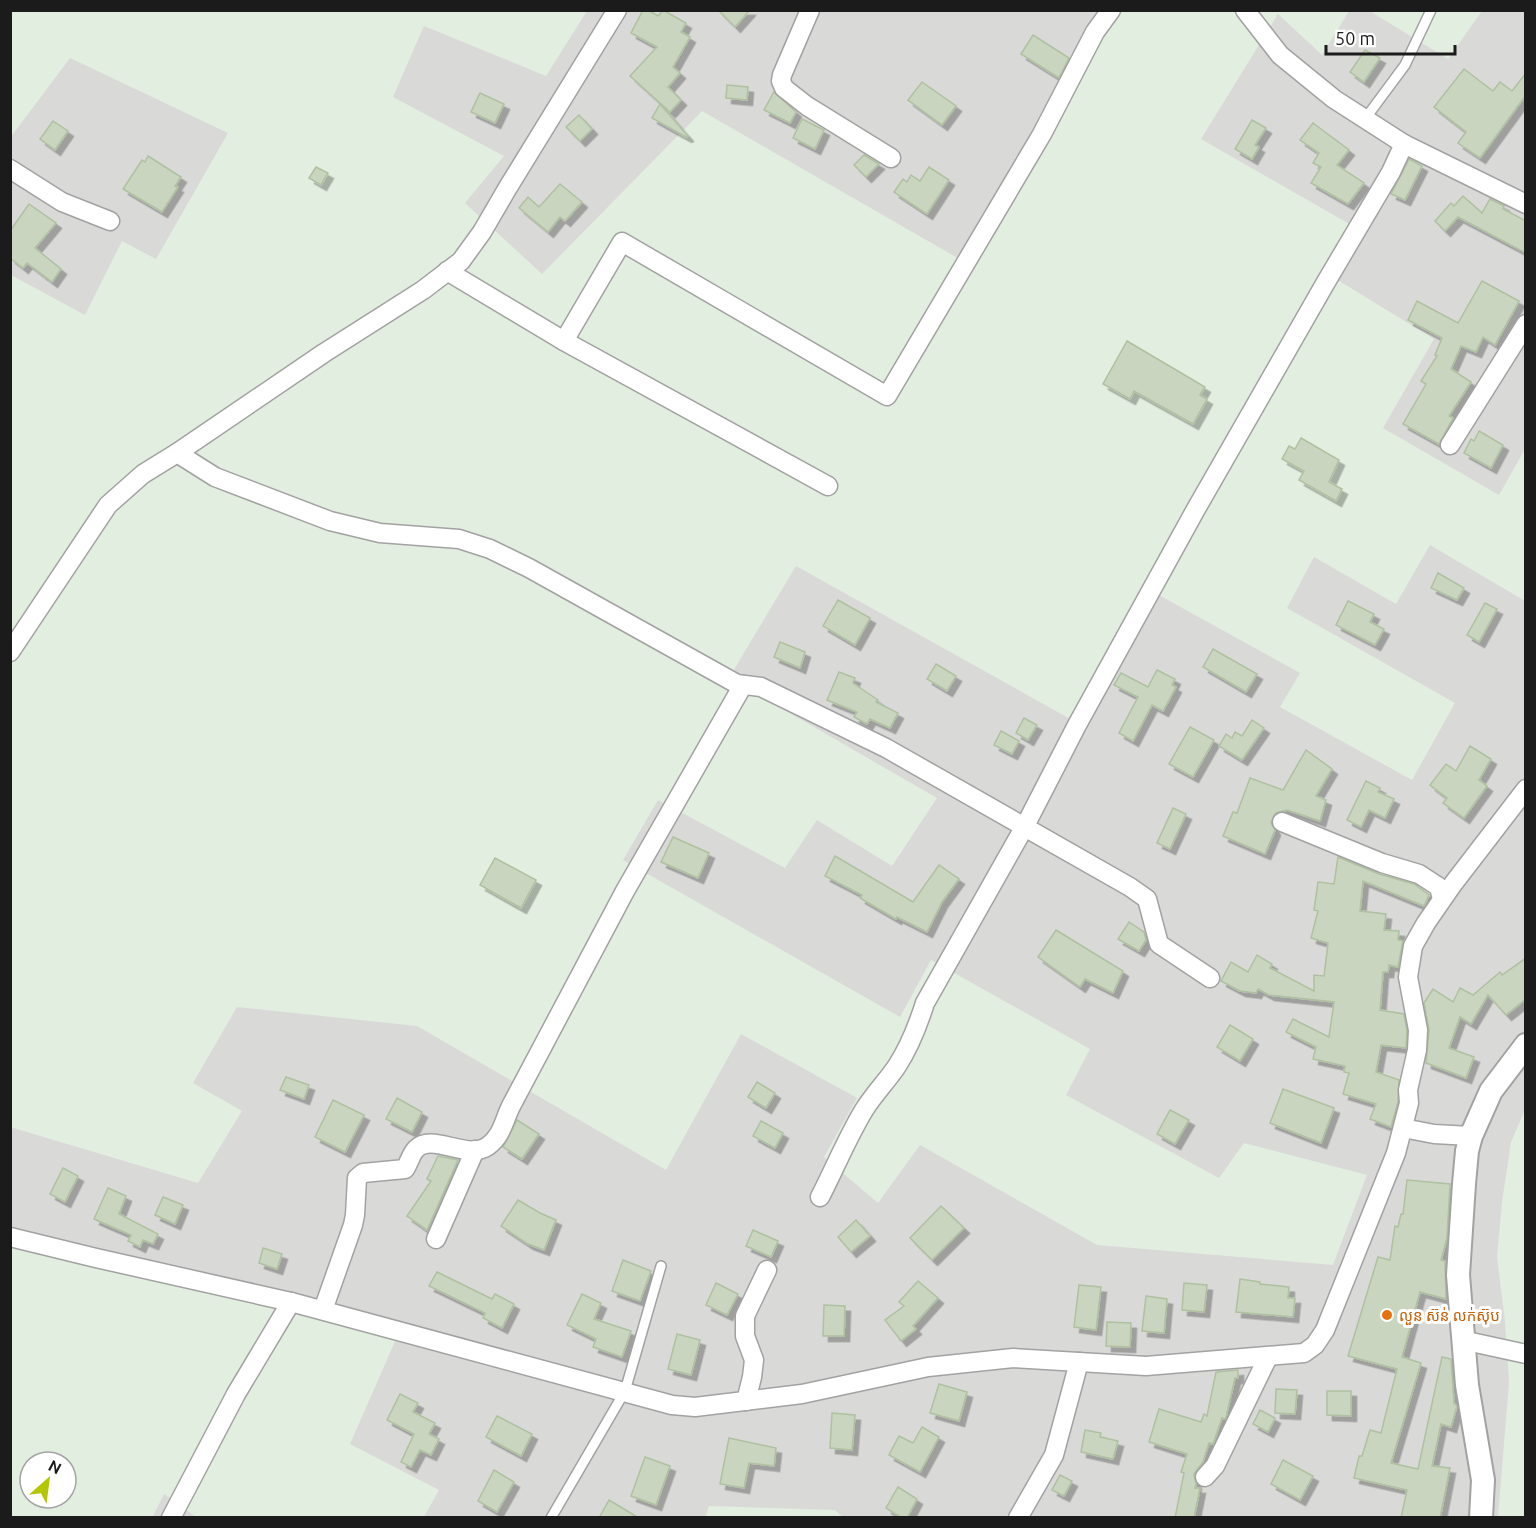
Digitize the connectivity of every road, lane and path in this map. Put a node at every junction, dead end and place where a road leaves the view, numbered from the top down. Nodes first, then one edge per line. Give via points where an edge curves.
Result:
1 (617, 10) edge
2 (810, 10) edge
3 (1111, 10) edge
4 (1245, 10) edge
5 (1431, 10) edge
6 (1365, 119) junction
7 (1404, 144) junction
8 (891, 158) dead end
9 (10, 169) edge
10 (1526, 204) edge
11 (110, 221) dead end
12 (447, 271) junction
13 (1526, 324) edge
14 (564, 341) junction
15 (1450, 445) dead end
16 (177, 453) junction
17 (828, 486) dead end
18 (10, 652) edge
19 (743, 685) junction
20 (1526, 789) edge
21 (1282, 822) dead end
22 (1025, 826) junction
23 (1442, 899) junction
24 (1210, 978) dead end
25 (1526, 1045) edge
26 (1403, 1128) junction
27 (1471, 1136) junction
28 (475, 1150) junction
29 (820, 1197) dead end
30 (10, 1237) edge
31 (436, 1239) dead end
32 (661, 1266) dead end
33 (767, 1270) dead end
34 (291, 1302) junction
35 (323, 1310) junction
36 (1462, 1340) junction
37 (1526, 1354) edge
38 (1268, 1357) junction
39 (1079, 1362) junction
40 (625, 1391) junction
41 (746, 1401) junction
42 (1206, 1477) dead end
43 (171, 1518) edge
44 (551, 1518) edge
45 (1018, 1518) edge
46 (1481, 1518) edge

1 - 12 street via 482,232 461,261
2 - 8 street via 782,75 784,88
3 - 14 street via 887,396 622,242
4 - 6 street via 1280,55
5 - 6 lane via 1405,64
6 - 7 street
7 - 10 street
7 - 22 street via 1197,509
9 - 11 street via 62,202
12 - 14 street
12 - 16 street
13 - 15 street
14 - 17 street
16 - 18 street via 143,474 108,505
16 - 19 street via 215,477 330,521 380,533 459,539 490,549
19 - 22 street via 761,687 886,748
19 - 28 street via 625,891 510,1106 501,1131 489,1146
20 - 23 street
21 - 23 street via 1419,874 1439,887
22 - 24 street via 1147,899 1159,944
22 - 29 street via 925,1002 909,1045 863,1111
23 - 26 street via 1413,946 1408,977 1418,1030
25 - 27 street via 1491,1091
26 - 27 street
26 - 38 street via 1325,1330 1316,1345 1304,1353
27 - 36 street via 1458,1275
28 - 31 street
28 - 35 street via 424,1144 414,1152 405,1169 363,1173 357,1178 356,1215
30 - 34 street
32 - 40 lane
33 - 41 street via 745,1316 745,1336 754,1360
34 - 35 street
34 - 43 street via 236,1394
35 - 40 street
36 - 37 street
36 - 46 street via 1483,1480
38 - 39 street via 1146,1366
38 - 42 street
39 - 41 street via 1013,1358 928,1367 802,1394
39 - 45 street via 1054,1455
40 - 41 street via 672,1405 694,1407
40 - 44 lane

